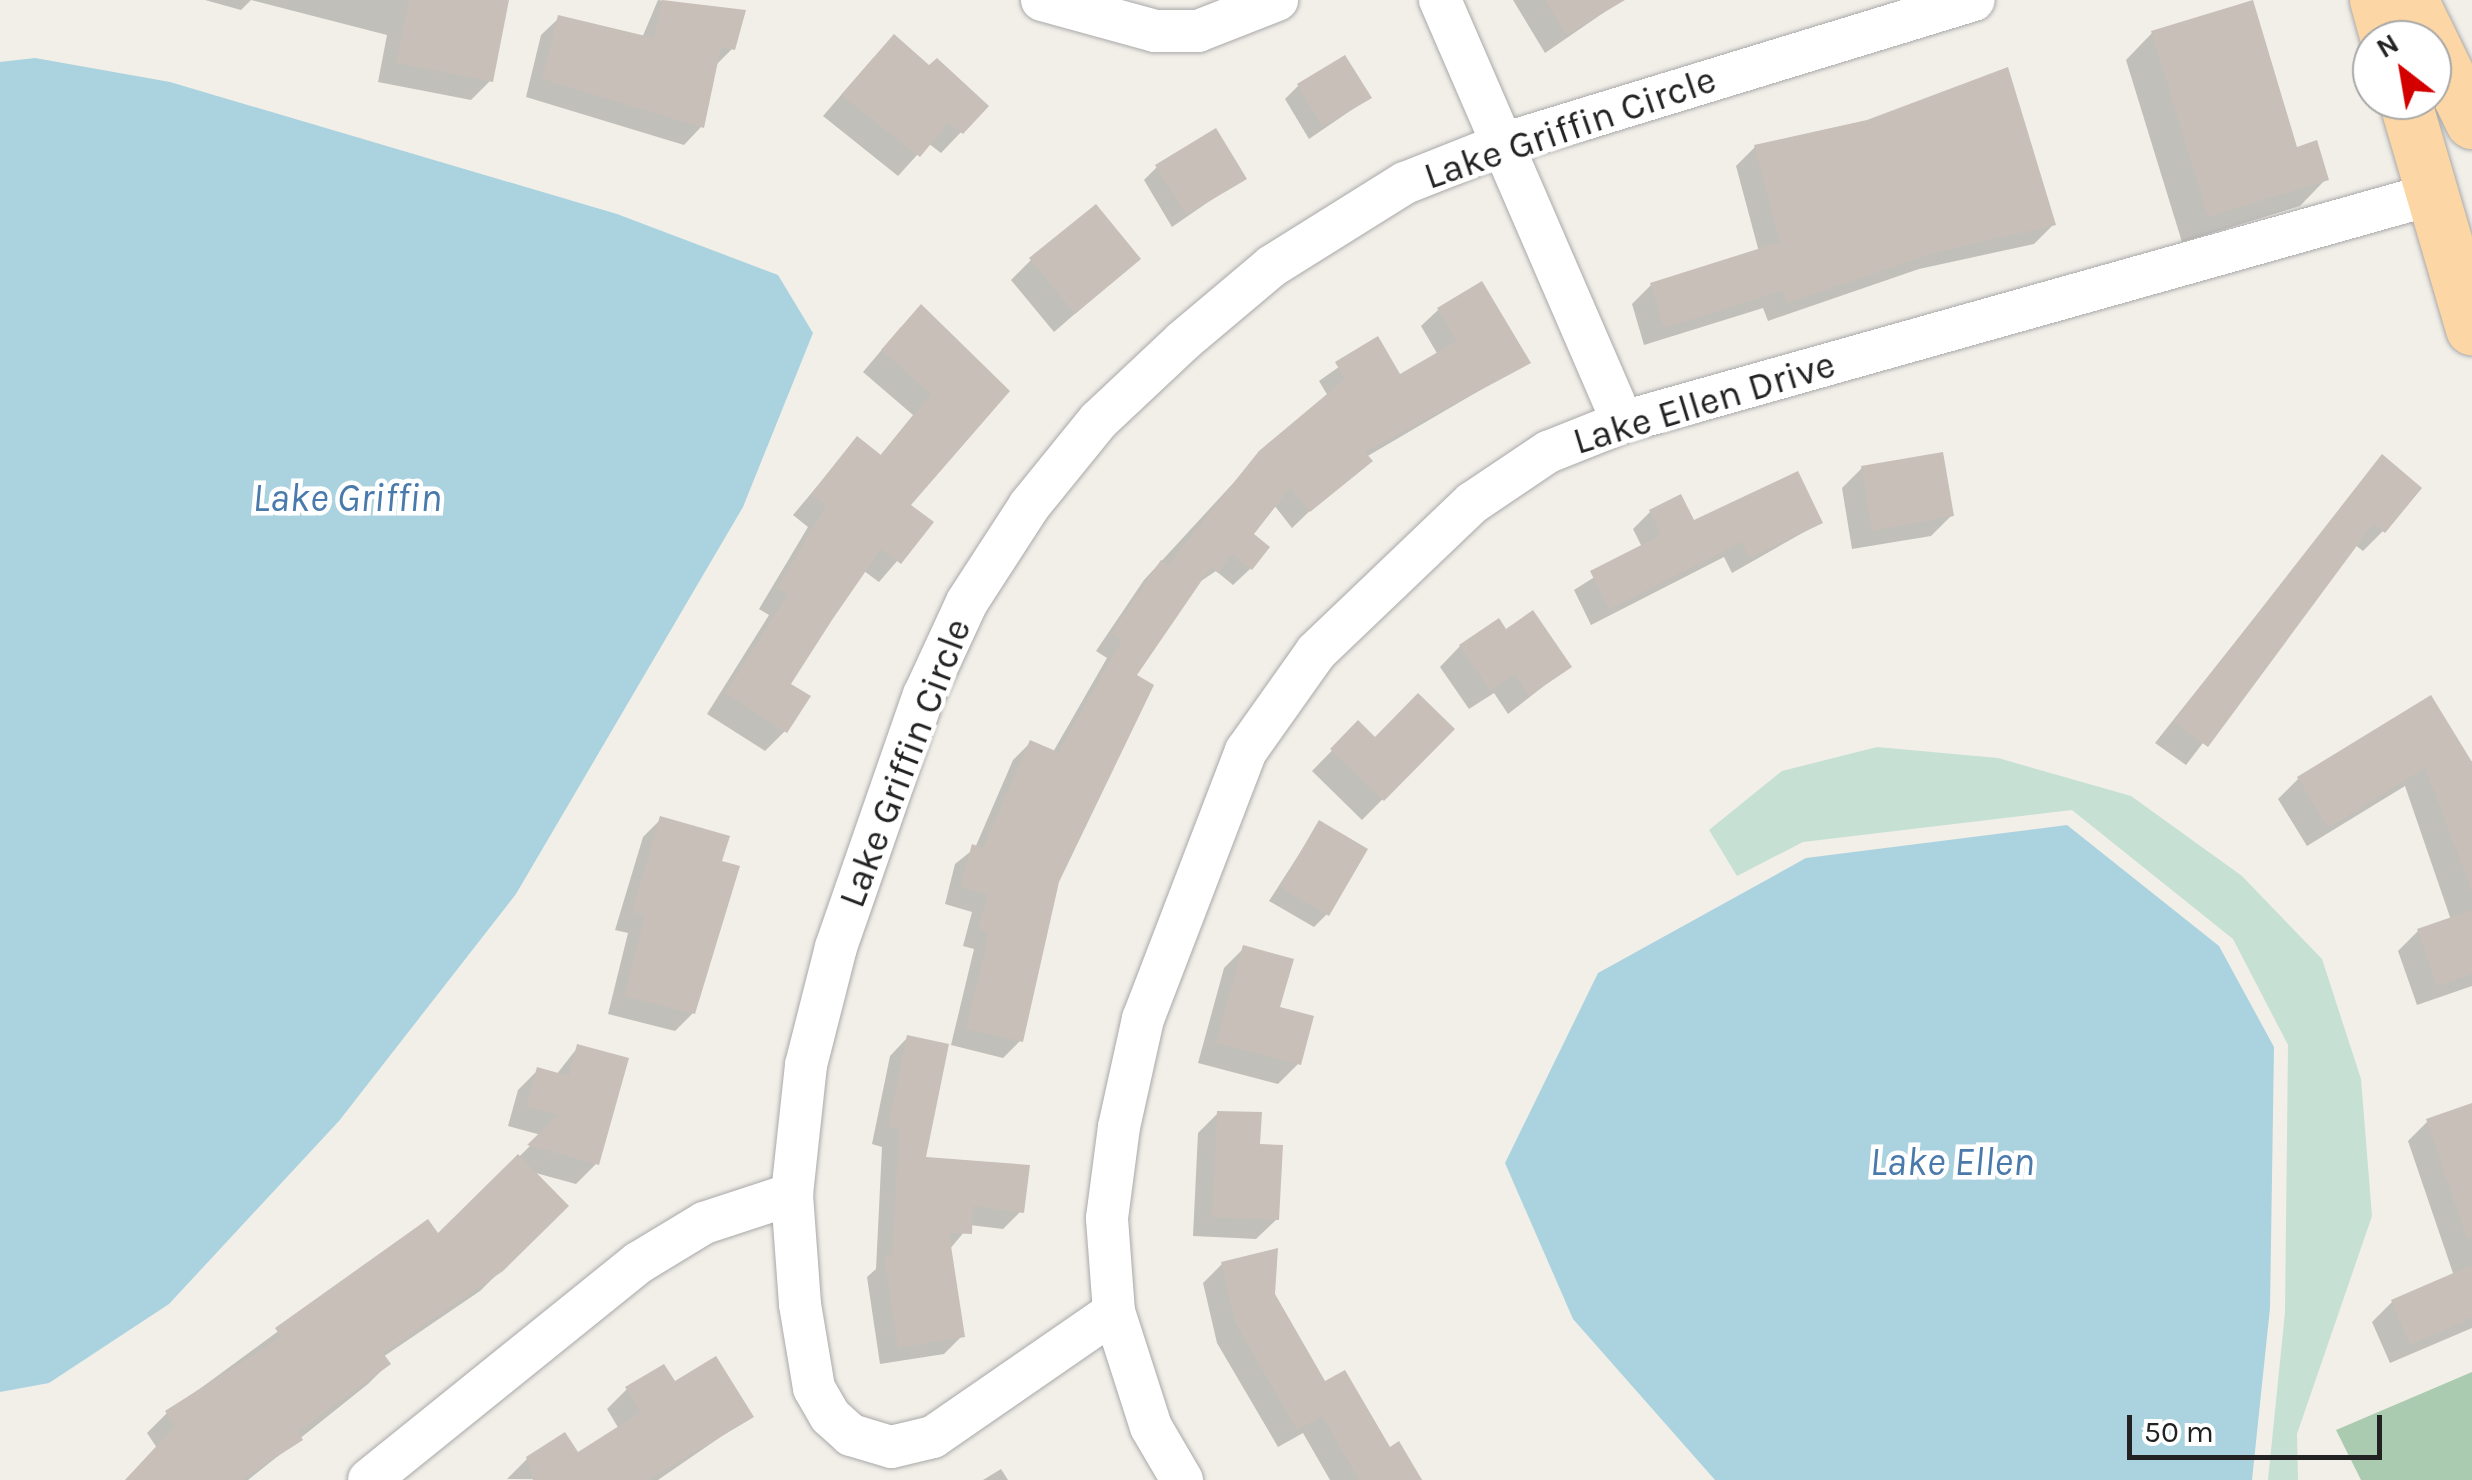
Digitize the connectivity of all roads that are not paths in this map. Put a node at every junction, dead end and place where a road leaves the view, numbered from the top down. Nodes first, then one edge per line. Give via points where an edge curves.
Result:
1 (1042, 0) edge
2 (1278, 0) edge
3 (1440, 0) edge
4 (1974, 0) edge
5 (2412, 0) edge
6 (2414, 120) edge
7 (2472, 124) edge
8 (1506, 142) junction
9 (2452, 203) edge
10 (2472, 329) edge
11 (1622, 422) junction
12 (792, 1194) junction
13 (1114, 1312) junction
14 (369, 1480) edge
15 (1182, 1480) edge

1 - 2 street via 1155,31 1198,31
3 - 8 street
4 - 8 street, Lake Griffin Circle
5 - 7 main road
6 - 9 main road
8 - 11 street
8 - 12 street, Lake Griffin Circle via 1405,184 1272,266 1099,420 1029,506 967,602 880,808 806,1066
9 - 10 main road
9 - 11 street, Lake Ellen Drive
11 - 13 street, Lake Ellen Drive via 1548,452 1472,503 1316,652 1246,751 1143,1019 1106,1218
12 - 13 street, Lake Griffin Circle via 814,1388 851,1435 891,1447 933,1437
12 - 14 street via 704,1223 638,1263
13 - 15 street, Lake Ellen Drive via 1150,1427

